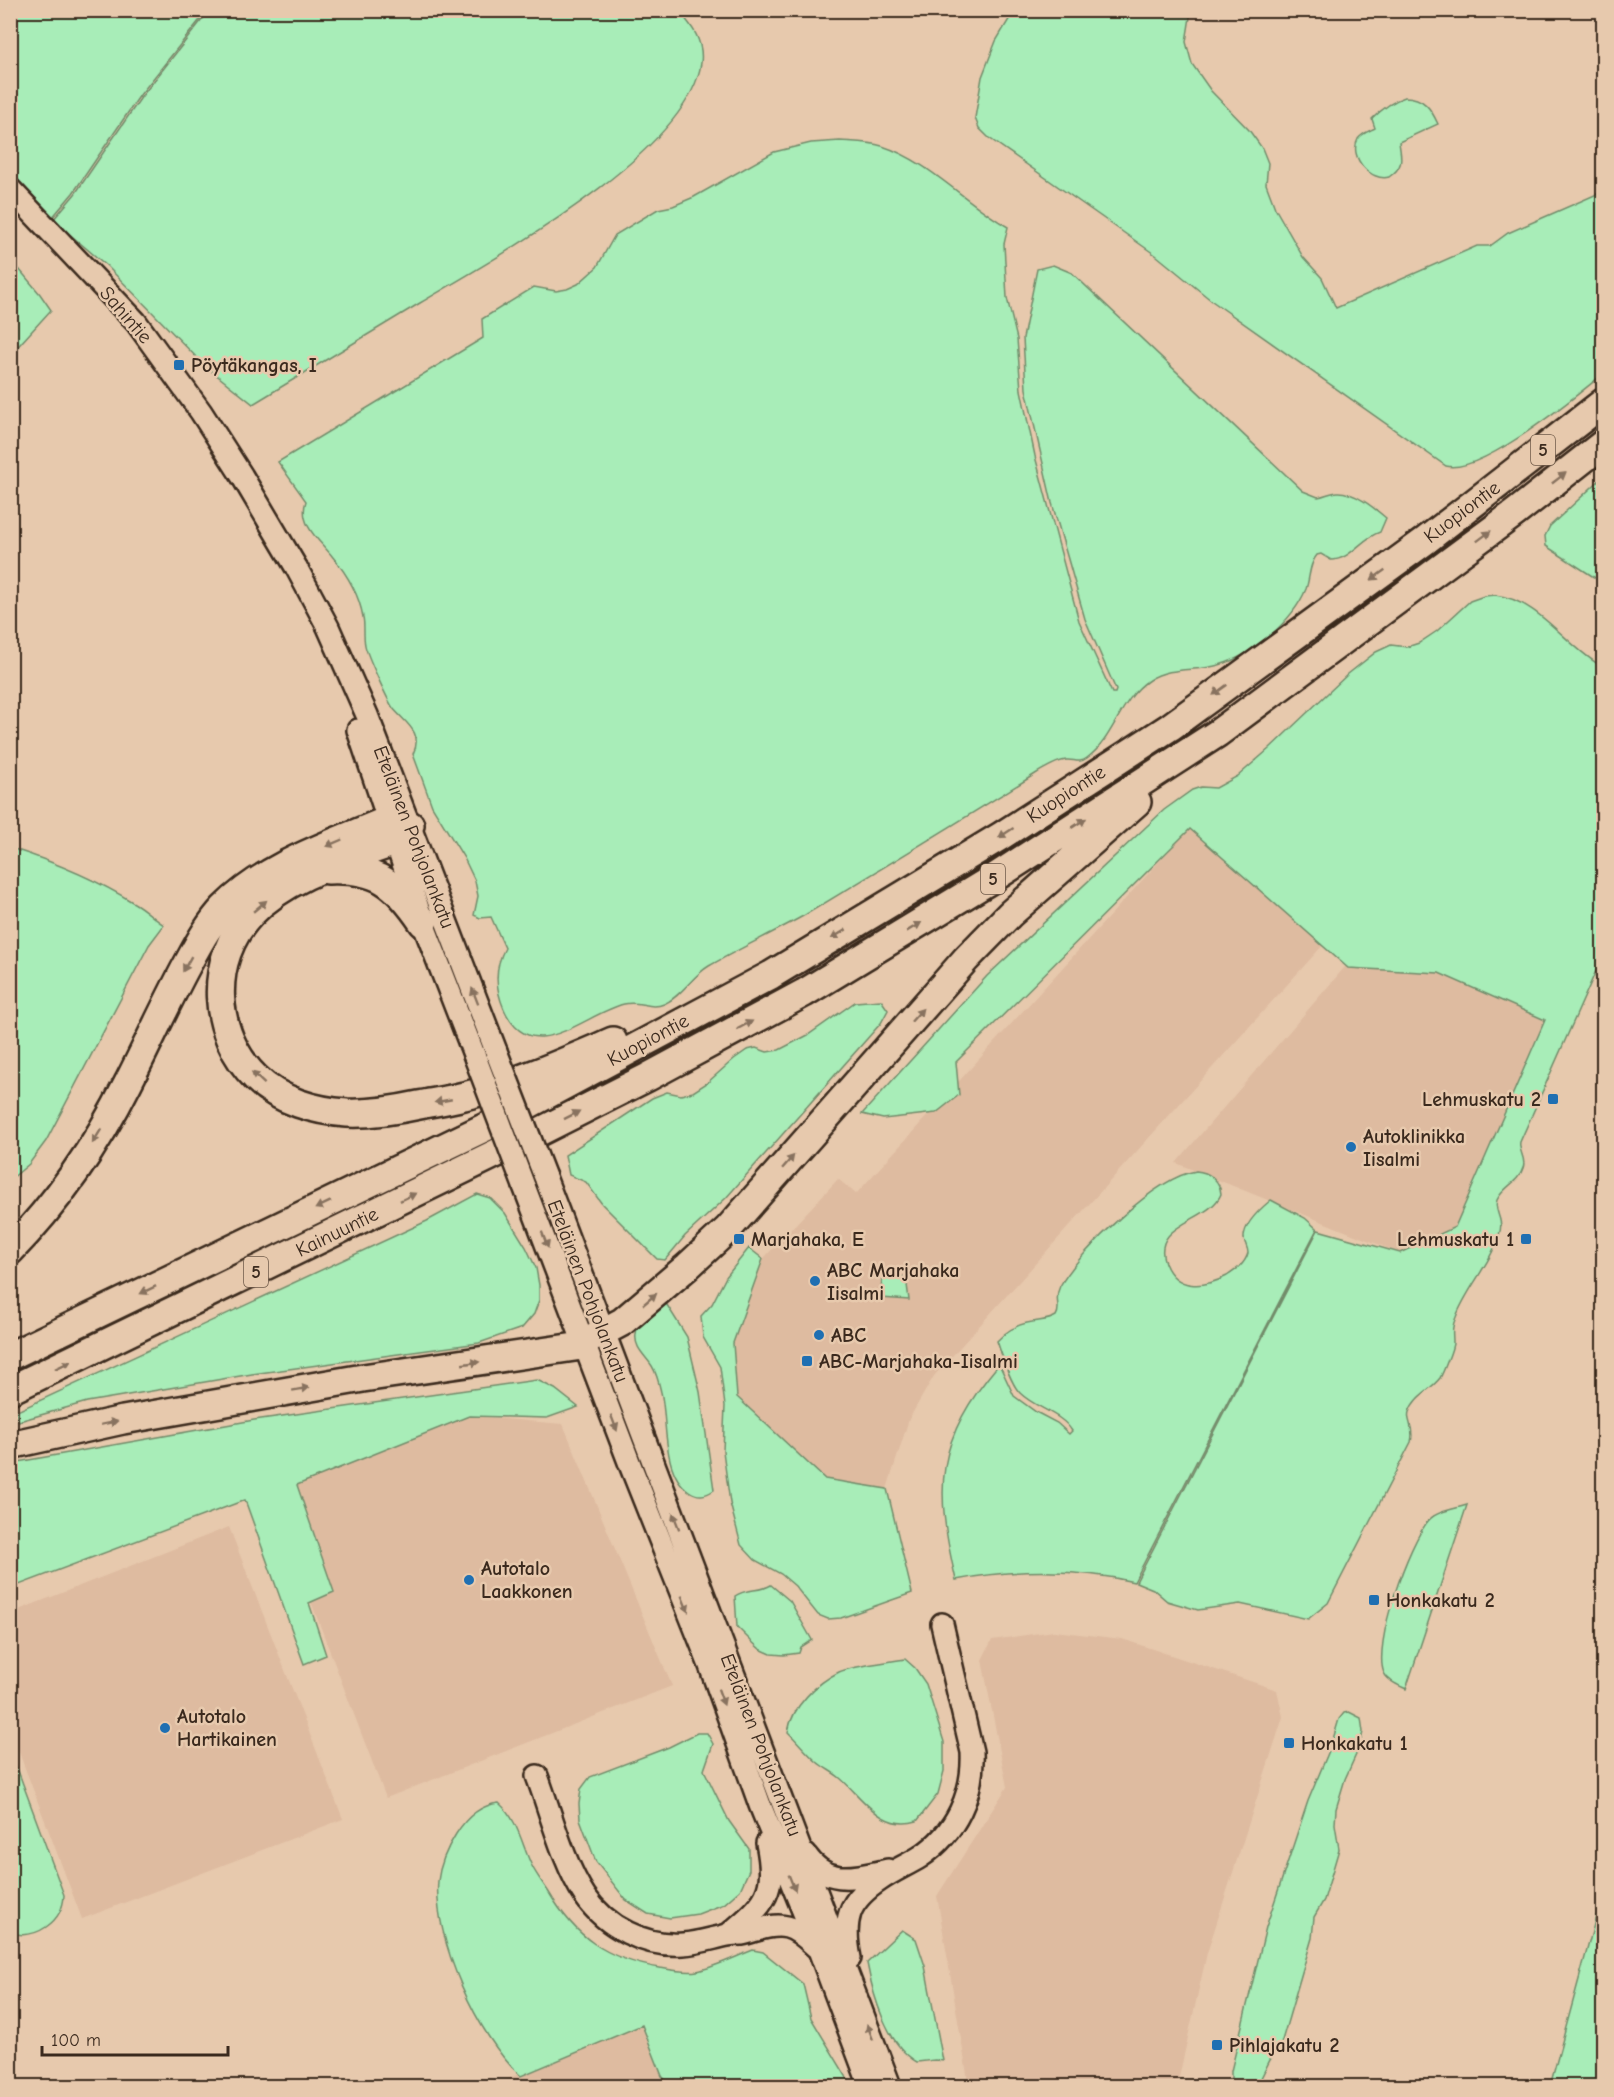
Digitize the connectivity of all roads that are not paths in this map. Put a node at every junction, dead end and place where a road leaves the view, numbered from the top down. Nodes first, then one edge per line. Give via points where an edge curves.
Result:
1 (10, 189) edge
2 (1604, 402) edge
3 (1604, 443) edge
4 (227, 452) joint
5 (1218, 733) junction
6 (397, 829) junction
7 (318, 870) junction
8 (423, 923) junction
9 (771, 975) junction
10 (490, 1125) joint
11 (501, 1151) joint
12 (10, 1251) edge
13 (594, 1338) junction
14 (10, 1356) edge
15 (10, 1390) edge
16 (10, 1444) edge
17 (942, 1624) dead end
18 (743, 1727) junction
19 (537, 1776) dead end
20 (760, 1804) junction
21 (800, 1847) junction
22 (898, 1868) junction
23 (729, 1934) junction
24 (819, 1950) junction
25 (860, 2007) junction
26 (870, 2086) edge
27 (890, 2086) edge

1 - 4 main road, Sahintie via 136,322
2 -> 9 highway, Kuopiontie / 5 via 1425,541 1170,727 1001,837
5 -> 3 highway, Kuopiontie / 5
4 - 6 main road, Eteläinen Pohjolankatu via 328,627 367,715
11 -> 5 highway, Kuopiontie / 5 via 804,993 995,877
13 -> 5 highway via 630,1316 728,1229 1010,914
6 - 7 highway
6 - 8 main road, Eteläinen Pohjolankatu
6 -> 12 highway via 285,865 261,878 224,909 201,939 97,1137 53,1201
13 -> 6 main road, Eteläinen Pohjolankatu, bridge via 545,1177 496,1051
7 - 8 highway via 346,869 390,883 408,900
9 -> 7 highway via 539,1072 465,1096 391,1111 348,1113 311,1108 256,1079 229,1037 219,992 227,951 238,930 251,914 285,888
8 -> 13 main road, Eteläinen Pohjolankatu, bridge via 524,1186
9 - 10 highway, Kuopiontie / 5
10 -> 14 highway, Kainuuntie / 5
15 -> 11 highway, Kainuuntie / 5
16 -> 13 highway via 134,1418 574,1347
13 - 18 main road, Eteläinen Pohjolankatu
17 - 22 main road via 970,1737 971,1782 960,1813 944,1837
18 - 20 main road, Eteläinen Pohjolankatu
18 - 21 main road, Eteläinen Pohjolankatu
19 - 23 main road via 574,1877 604,1917 629,1934 657,1943 685,1944
20 - 23 main road via 772,1866 768,1891 756,1911
20 -> 24 main road, Eteläinen Pohjolankatu
21 - 22 main road via 812,1865 845,1879
21 - 25 main road, Eteläinen Pohjolankatu
22 - 25 main road via 864,1892 850,1912 846,1935
23 - 24 main road via 785,1926
24 - 26 main road, Eteläinen Pohjolankatu
27 -> 25 main road, Eteläinen Pohjolankatu

